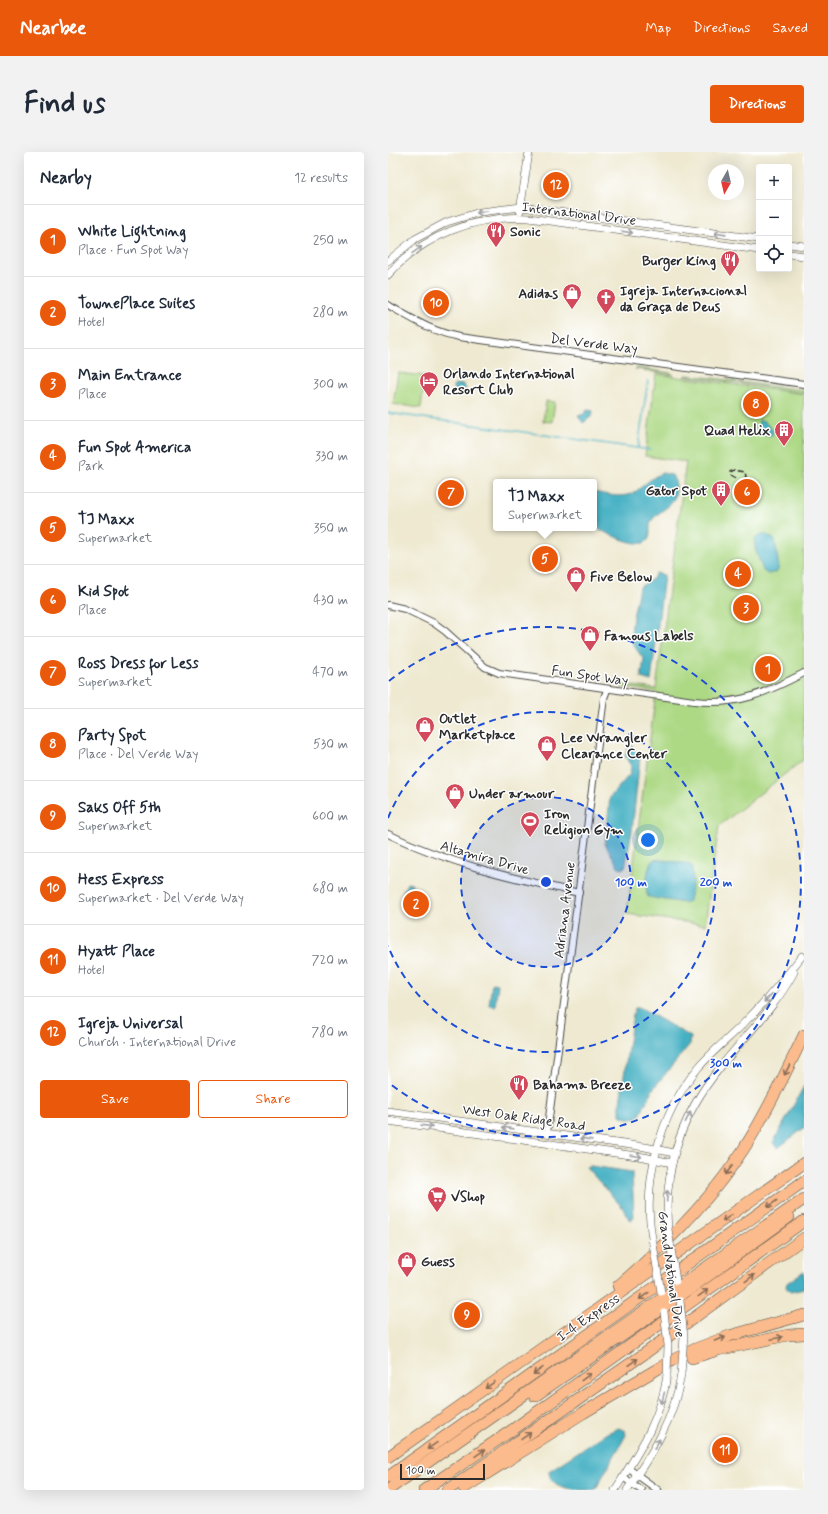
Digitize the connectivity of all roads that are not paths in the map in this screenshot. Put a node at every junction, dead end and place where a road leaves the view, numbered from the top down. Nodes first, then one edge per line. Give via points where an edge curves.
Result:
1 (529, 152) edge
2 (521, 207) junction
3 (519, 218) junction
4 (618, 220) junction
5 (600, 228) junction
6 (750, 238) junction
7 (756, 239) edge
8 (792, 244) edge
9 (729, 246) junction
10 (804, 246) edge
11 (756, 250) edge
12 (792, 254) edge
13 (804, 256) edge
14 (388, 261) edge
15 (388, 275) edge
16 (388, 305) edge
17 (804, 384) edge
18 (388, 605) edge
19 (804, 673) edge
20 (607, 690) junction
21 (388, 834) edge
22 (579, 893) junction
23 (803, 954) edge
24 (804, 1035) edge
25 (388, 1111) edge
26 (388, 1121) edge
27 (547, 1133) junction
28 (657, 1149) junction
29 (674, 1153) junction
30 (655, 1159) junction
31 (672, 1163) junction
32 (804, 1163) edge
33 (804, 1181) edge
34 (804, 1199) edge
35 (804, 1207) edge
36 (804, 1221) edge
37 (804, 1238) edge
38 (678, 1291) junction
39 (663, 1302) junction
40 (606, 1303) junction
41 (804, 1315) edge
42 (804, 1334) edge
43 (671, 1361) junction
44 (388, 1457) edge
45 (629, 1468) junction
46 (638, 1474) junction
47 (388, 1477) edge
48 (623, 1477) junction
49 (632, 1483) junction
50 (388, 1490) edge
51 (400, 1490) edge
52 (424, 1490) edge
53 (448, 1490) edge
54 (460, 1490) edge
55 (615, 1490) edge
56 (627, 1490) edge
57 (641, 1490) edge
58 (658, 1490) edge

1 - 2 street
2 - 3 street
2 - 4 street, International Drive
2 -> 14 street, International Drive via 480,212 447,222 415,239
3 - 5 street, International Drive
15 -> 3 street, International Drive via 403,260 442,234 474,224
4 - 5 street
6 -> 4 street, International Drive
5 -> 9 street, International Drive
6 - 7 street, International Drive
6 - 9 street via 738,245
8 - 10 street
9 - 11 street, International Drive
12 - 13 street
16 - 17 street, Del Verde Way via 443,334
18 - 20 street, Fun Spot Way via 405,609 434,623 485,667 499,673
19 - 20 street, Fun Spot Way via 759,695 721,703
20 - 22 street, Adriana Avenue
21 - 22 street, Altamira Drive via 457,863 501,876
22 - 27 street, Adriana Avenue
23 -> 28 street, Grand National Drive via 772,994 688,1081 669,1115
29 -> 23 street, Grand National Drive via 689,1115 706,1087 781,994
24 -> 40 highway via 766,1110 732,1165 688,1219 617,1288
27 -> 25 street, West Oak Ridge Road
26 -> 30 street, West Oak Ridge Road
28 -> 27 street, West Oak Ridge Road
28 - 29 street, West Oak Ridge Road
28 - 30 street, Grand National Drive
29 - 31 street, Grand National Drive
30 - 31 street, West Oak Ridge Road
30 - 39 street, Grand National Drive, bridge via 650,1201 653,1244
38 -> 31 street, Grand National Drive, bridge via 668,1229 667,1193
32 -> 40 highway
33 -> 47 highway, I-4 Express
34 - 38 highway
35 - 38 highway
52 -> 36 highway
53 -> 37 highway via 644,1354
38 - 39 highway
46 -> 38 street, Grand National Drive, bridge via 655,1448 675,1402 681,1374 684,1337
39 -> 45 street, Grand National Drive, bridge via 668,1345 667,1375 654,1424
39 - 50 highway
39 - 51 highway
40 -> 44 highway
43 -> 41 highway via 723,1338
43 -> 42 highway via 690,1359 718,1350 788,1335
43 - 54 highway
45 - 46 street
45 - 48 street, Grand National Drive
46 - 49 street, Grand National Drive
46 - 58 street
48 - 49 street
48 - 55 street, Grand National Drive
49 - 56 street, Grand National Drive
49 - 57 street

